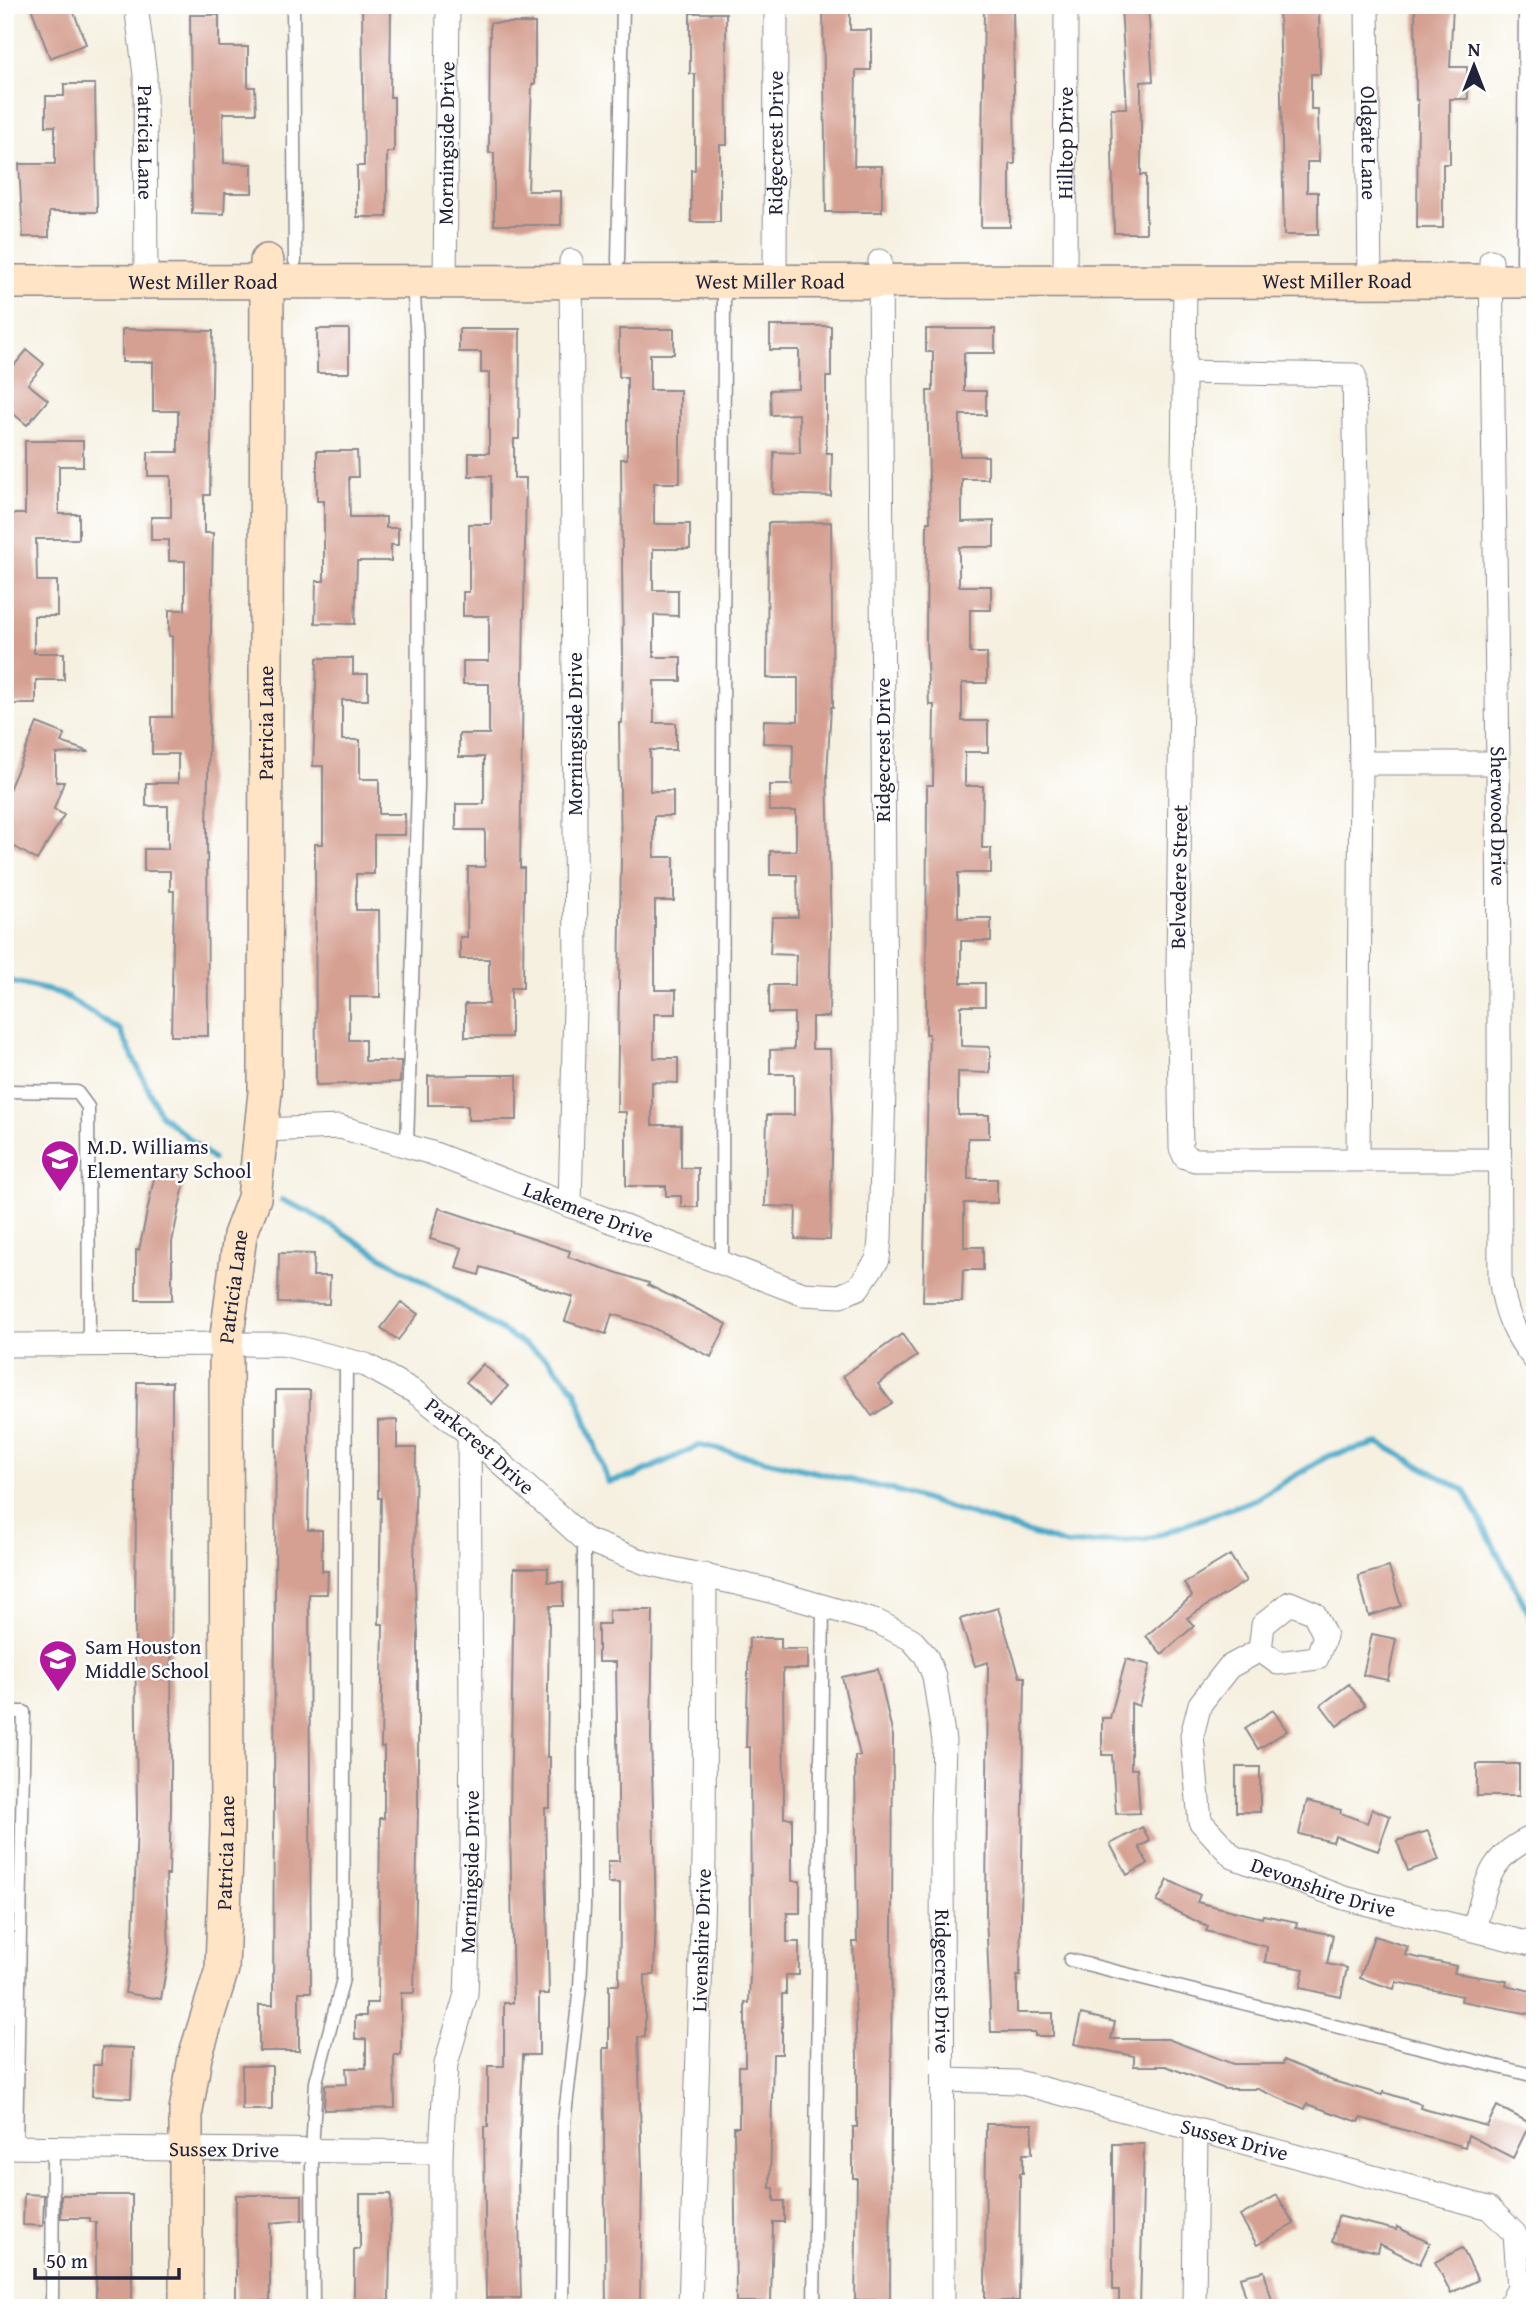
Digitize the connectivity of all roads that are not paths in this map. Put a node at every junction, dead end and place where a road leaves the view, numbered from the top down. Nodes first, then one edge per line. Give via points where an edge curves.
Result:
1 (135, 5) edge
2 (293, 5) edge
3 (448, 5) edge
4 (623, 5) edge
5 (776, 5) edge
6 (1066, 5) edge
7 (1367, 5) edge
8 (1525, 5) edge
9 (5, 260) edge
10 (618, 261) junction
11 (275, 268) junction
12 (1531, 268) edge
13 (146, 271) junction
14 (571, 271) junction
15 (775, 271) junction
16 (880, 271) junction
17 (1065, 271) junction
18 (1370, 271) junction
19 (1491, 271) junction
20 (434, 275) junction
21 (724, 281) junction
22 (1185, 281) junction
23 (5, 282) edge
24 (1183, 372) junction
25 (1361, 763) junction
26 (1498, 763) junction
27 (5, 1090) edge
28 (262, 1130) junction
29 (407, 1146) junction
30 (1358, 1158) junction
31 (1500, 1160) junction
32 (570, 1206) junction
33 (880, 1239) joint
34 (722, 1264) junction
35 (226, 1343) junction
36 (89, 1344) junction
37 (5, 1345) edge
38 (346, 1360) junction
39 (1535, 1360) edge
40 (469, 1434) junction
41 (584, 1539) junction
42 (705, 1575) junction
43 (823, 1605) junction
44 (1260, 1650) dead end
45 (926, 1656) joint
46 (5, 1712) edge
47 (1535, 1836) edge
48 (1474, 1929) junction
49 (1535, 1945) edge
50 (1070, 1960) dead end
51 (1535, 2076) edge
52 (10, 2077) edge
53 (943, 2080) junction
54 (1196, 2131) junction
55 (11, 2147) edge
56 (52, 2147) junction
57 (185, 2149) junction
58 (312, 2150) junction
59 (441, 2152) junction
60 (52, 2308) edge
61 (186, 2308) edge
62 (313, 2308) edge
63 (441, 2308) edge
64 (562, 2308) edge
65 (690, 2308) edge
66 (814, 2308) edge
67 (943, 2308) edge
68 (1194, 2308) edge
69 (1508, 2308) edge

1 - 13 street, Patricia Lane via 145,75
2 - 11 lane
3 - 20 street, Morningside Drive
4 - 10 lane
5 - 15 street, Ridgecrest Drive
6 - 17 street, Hilltop Drive
7 - 18 street, Oldgate Lane
8 - 12 lane
9 - 13 main road, West Miller Road
10 - 14 main road, West Miller Road
10 - 15 main road, West Miller Road
11 - 13 main road, West Miller Road
11 - 20 main road, West Miller Road
11 - 28 main road, Patricia Lane
12 - 19 main road, West Miller Road
13 - 23 main road, West Miller Road
14 - 20 main road, West Miller Road
14 - 21 main road, West Miller Road
14 - 32 street, Morningside Drive via 576,966
15 - 16 main road, West Miller Road
15 - 21 main road, West Miller Road
16 - 17 main road, West Miller Road
16 - 33 street, Ridgecrest Drive via 885,1037
17 - 18 main road, West Miller Road
17 - 22 main road, West Miller Road
18 - 19 main road, West Miller Road
18 - 22 main road, West Miller Road
19 - 26 street, Sherwood Drive
20 - 29 lane via 417,340 418,785
21 - 34 lane
22 - 24 street, Belvedere Street
24 - 25 street via 1354,375
24 - 30 street, Belvedere Street via 1181,1148 1185,1157 1195,1160
25 - 26 street
25 - 30 street
26 - 31 street, Sherwood Drive
27 - 36 lane via 77,1092 88,1107
28 - 29 street, Lakemere Drive via 340,1127
28 - 35 main road, Patricia Lane via 254,1198 240,1235
29 - 32 street, Lakemere Drive
30 - 31 street, Belvedere Street
31 - 39 street, Sherwood Drive via 1500,1278 1505,1311
32 - 34 street, Lakemere Drive
33 - 34 street, Lakemere Drive via 878,1259 858,1288 839,1296 803,1294
35 - 36 street, Parkcrest Drive
35 - 38 street, Parkcrest Drive via 283,1344
35 - 57 main road, Patricia Lane via 227,1827 222,1969 195,2057
36 - 37 street, Parkcrest Drive
38 - 40 street, Parkcrest Drive via 366,1365 415,1392
38 - 58 lane via 343,1979 316,2082
40 - 41 street, Parkcrest Drive
40 - 59 street, Morningside Drive via 472,1858 466,1994 446,2063
41 - 42 street, Parkcrest Drive via 646,1563
41 - 64 lane via 583,1906 580,1987 564,2123
42 - 43 street, Parkcrest Drive
42 - 65 street, Livenshire Drive via 704,1859
43 - 45 street, Parkcrest Drive via 878,1622 911,1639
43 - 66 lane
44 - 48 street, Devonshire Drive via 1229,1667 1200,1704 1192,1735 1200,1821 1233,1857 1344,1898
45 - 53 street, Ridgecrest Drive via 934,1676 944,1741
46 - 52 lane via 24,1712
47 - 48 street via 1511,1846 1490,1871
48 - 49 street, Devonshire Drive
50 - 51 lane
52 - 55 lane
53 - 54 street, Sussex Drive via 1018,2082
53 - 67 street, Ridgecrest Drive
54 - 68 street
54 - 69 street, Sussex Drive via 1489,2208 1515,2234 1519,2288
55 - 56 street, Sussex Drive
56 - 57 street, Sussex Drive
56 - 60 lane
57 - 58 street, Sussex Drive
57 - 61 main road, Patricia Lane
58 - 59 street, Sussex Drive
58 - 62 lane
59 - 63 street, Morningside Drive

